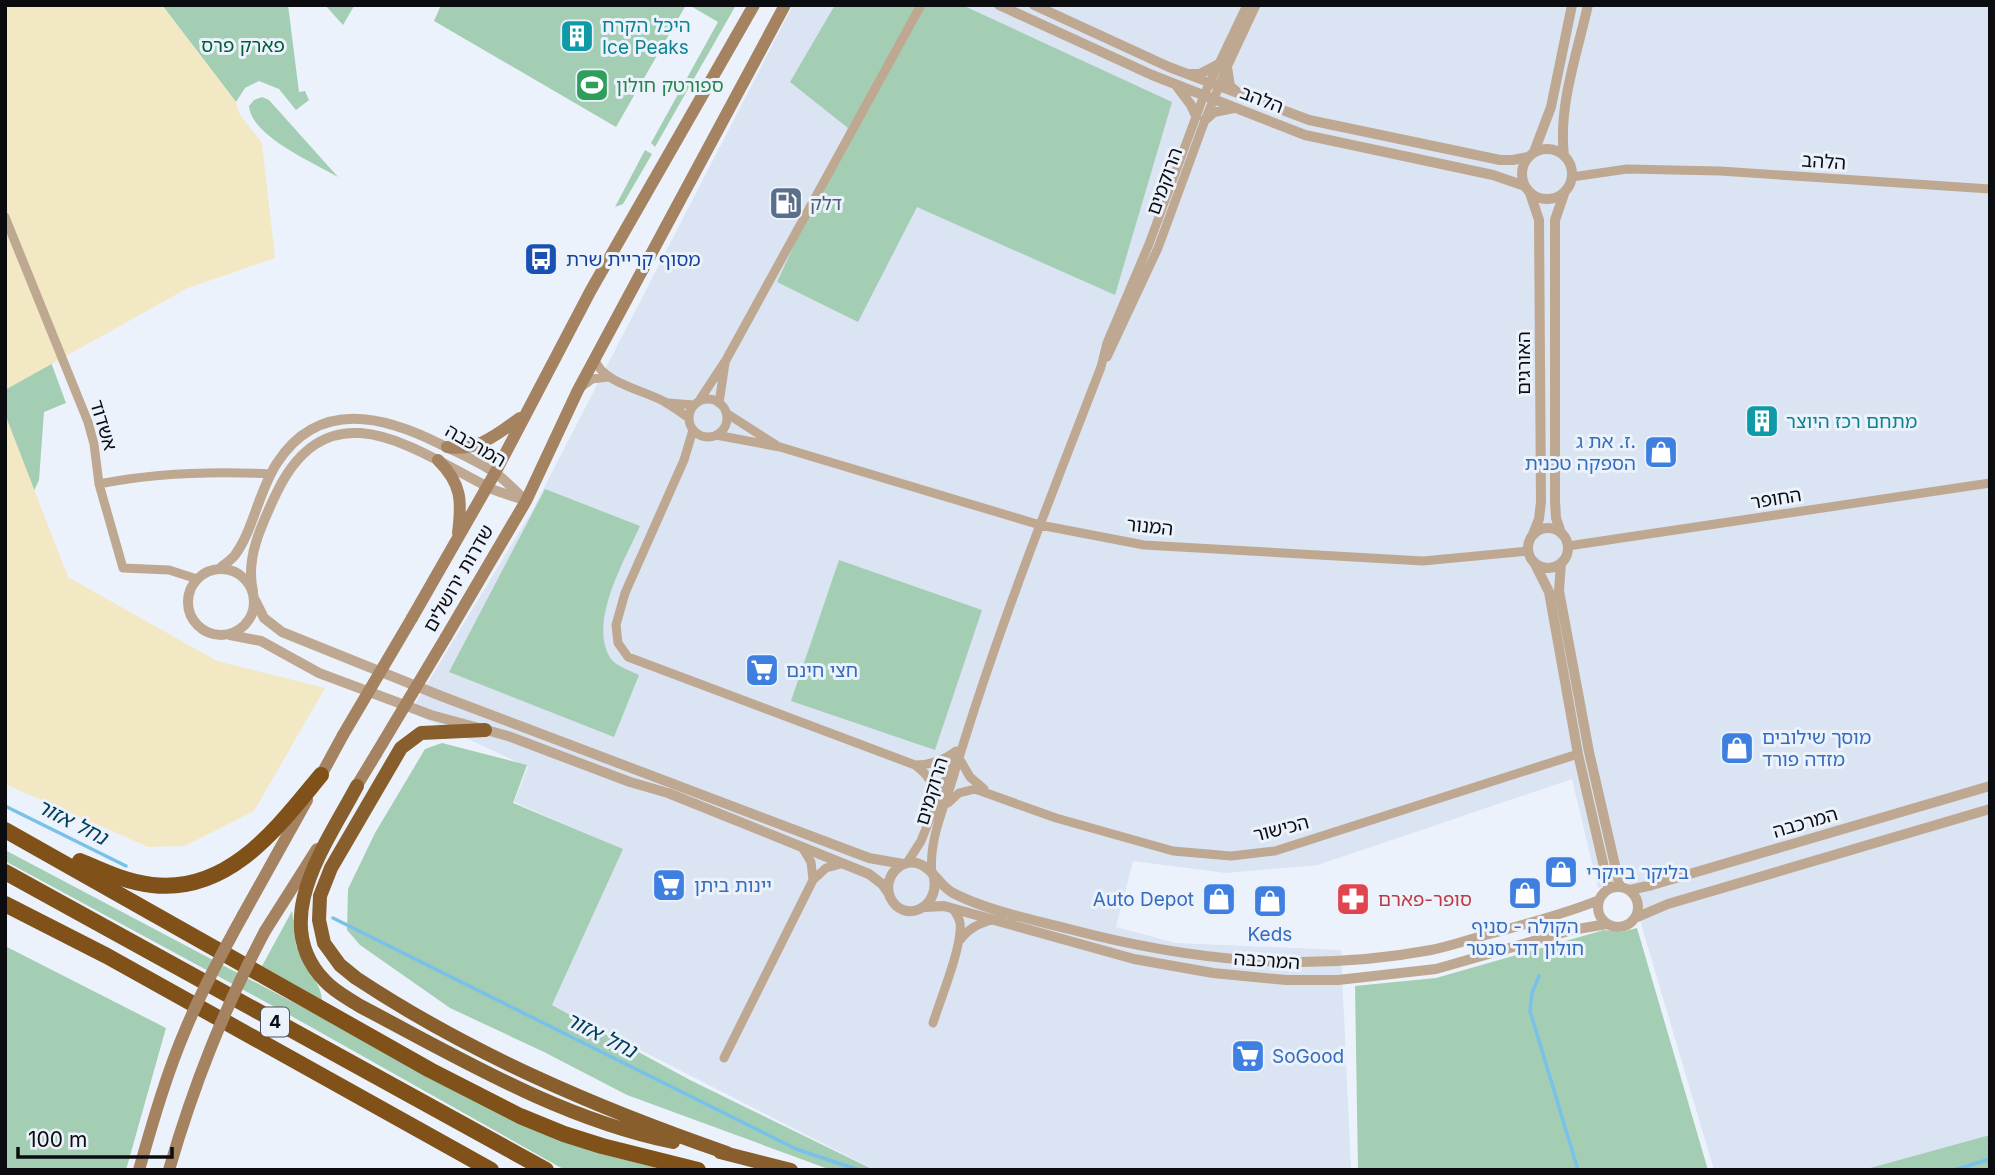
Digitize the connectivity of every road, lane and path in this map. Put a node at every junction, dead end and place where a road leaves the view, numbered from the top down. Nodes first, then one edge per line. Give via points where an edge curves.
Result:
1 (754, 5) edge
2 (777, 5) edge
3 (785, 5) edge
4 (921, 5) edge
5 (999, 5) edge
6 (1034, 5) edge
7 (1247, 5) edge
8 (1256, 5) edge
9 (1572, 5) edge
10 (1588, 5) edge
11 (1223, 65) junction
12 (1184, 73) junction
13 (1216, 84) junction
14 (1176, 85) junction
15 (1238, 93) junction
16 (1209, 97) junction
17 (1235, 108) junction
18 (1201, 118) junction
19 (709, 146) junction
20 (1531, 154) junction
21 (1564, 156) junction
22 (1572, 177) junction
23 (1527, 189) junction
24 (1990, 189) edge
25 (1565, 191) junction
26 (5, 217) edge
27 (595, 359) junction
28 (726, 360) junction
29 (608, 377) junction
30 (578, 390) junction
31 (666, 402) junction
32 (696, 403) junction
33 (719, 403) junction
34 (726, 413) junction
35 (523, 415) junction
36 (689, 418) junction
37 (693, 430) junction
38 (716, 435) junction
39 (704, 436) junction
40 (447, 447) junction
41 (780, 447) junction
42 (439, 460) junction
43 (684, 460) junction
44 (495, 473) junction
45 (270, 474) junction
46 (1990, 483) edge
47 (99, 484) junction
48 (487, 486) junction
49 (526, 501) junction
50 (1040, 525) junction
51 (1561, 533) junction
52 (1533, 534) junction
53 (457, 538) junction
54 (1568, 546) junction
55 (1528, 551) junction
56 (1561, 563) junction
57 (1535, 564) junction
58 (219, 569) junction
59 (197, 579) junction
60 (254, 595) junction
61 (230, 635) junction
62 (485, 730) junction
63 (959, 754) junction
64 (1578, 754) junction
65 (915, 765) junction
66 (321, 775) junction
67 (357, 786) junction
68 (1990, 786) edge
69 (989, 792) junction
70 (941, 804) junction
71 (1990, 809) edge
72 (1975, 815) junction
73 (1990, 820) edge
74 (12, 833) edge
75 (802, 847) junction
76 (843, 864) junction
77 (905, 864) junction
78 (5, 872) edge
79 (933, 876) junction
80 (813, 880) junction
81 (1620, 888) junction
82 (889, 894) junction
83 (1599, 900) junction
84 (5, 904) edge
85 (926, 906) junction
86 (953, 909) junction
87 (1635, 918) junction
88 (992, 920) junction
89 (1607, 923) junction
90 (959, 942) junction
91 (933, 1023) dead end
92 (724, 1058) dead end
93 (727, 1153) junction
94 (139, 1170) edge
95 (169, 1170) edge
96 (491, 1170) edge
97 (546, 1170) edge
98 (698, 1170) edge
99 (791, 1170) edge

1 - 35 main road, שדרות ירושלים
2 - 19 main road via 741,71
3 - 19 main road, שדרות ירושלים
4 - 28 street
5 - 14 street, הלהב
6 - 12 street, הלהב
7 - 11 street, הרוקמים
8 - 11 street, הרוקמים
9 - 20 street via 1551,107
10 - 21 street via 1565,109
11 - 12 street via 1200,74
11 - 13 street, הרוקמים
11 - 15 street via 1230,86
12 - 13 street, הלהב
13 - 15 street, הלהב
13 - 16 street, הרוקמים
14 - 16 street, הלהב
14 - 18 street
15 - 20 street, הלהב via 1309,120 1500,160
16 - 17 street, הלהב
16 - 18 street, הרוקמים
17 - 18 street
17 - 23 street, הלהב via 1305,135 1493,175
18 - 50 street, הרוקמים via 1158,248 1101,367
19 - 27 main road, שדרות ירושלים
20 - 21 street via 1547,149
20 - 23 street via 1522,168
21 - 22 street
22 - 24 street, הלהב via 1627,169 1720,171
22 - 25 street
23 - 25 street via 1548,199
23 - 52 street, האורגים via 1539,220 1541,502
25 - 51 street, האורגים via 1555,220 1555,501
26 - 47 street, אשדוד via 88,422
27 - 29 street
27 - 30 main road, שדרות ירושלים
28 - 32 street
28 - 33 street
29 - 30 street via 592,379
29 - 31 street
30 - 49 main road, שדרות ירושלים
31 - 32 street
31 - 36 street
32 - 33 street via 709,399
32 - 36 street
33 - 34 street
34 - 38 street via 725,425
34 - 41 street, המנור
35 - 40 main road via 478,444 465,449
35 - 44 main road, שדרות ירושלים
36 - 37 street
37 - 39 street
37 - 43 street
38 - 39 street
38 - 41 street, המנור
39 - 43 street
40 - 44 street, המרכבה
40 - 45 street, המרכבה via 388,422 337,420 299,438
41 - 50 street, המנור
42 - 48 street, המרכבה
42 - 53 main road via 460,494
42 - 60 street, המרכבה via 413,446 362,433 333,436 308,449 282,482 256,543 250,570
43 - 65 street via 639,557 615,625 618,643 628,657
44 - 48 main road, שדרות ירושלים
44 - 49 street, המרכבה
45 - 47 street via 136,476
45 - 58 street, המרכבה via 236,554
46 - 54 street, החופר
47 - 59 street, אשדוד via 123,568 169,570
48 - 49 street, המרכבה
48 - 53 main road, שדרות ירושלים
49 - 67 main road, שדרות ירושלים, bridge
50 - 55 street, המנור via 1144,545 1362,559 1423,561
50 - 63 street, הרוקמים
51 - 52 street via 1547,528
51 - 54 street
52 - 55 street
53 - 66 main road, שדרות ירושלים, bridge
54 - 56 street
55 - 57 street
56 - 57 street via 1553,568
56 - 81 street via 1559,590
57 - 64 street via 1549,592
58 - 59 street
58 - 60 street via 240,575
59 - 61 street via 189,594 190,615 203,631
60 - 61 street via 250,619
60 - 77 street via 264,618 282,632 869,858
61 - 62 street via 261,641 319,673
62 - 75 street via 668,793
62 - 93 highway via 421,733 401,748 324,883 318,908 324,943 356,978 463,1041 544,1082
63 - 65 street
63 - 69 street, הכישור via 970,777
63 - 70 street, הרוקמים
64 - 69 street, הכישור via 1275,851 1231,856 1173,851 1056,818
64 - 81 street
65 - 70 street via 929,778
66 - 74 highway via 256,849 200,881 168,886 133,881
66 - 94 main road, שדרות ירושלים, bridge via 215,964 186,1027
67 - 93 highway via 309,881 299,918 304,945 323,980 360,1006 527,1093 652,1138
67 - 95 main road, שדרות ירושלים, bridge via 265,931 233,992 193,1089
68 - 81 street, המרכבה via 1652,886
69 - 70 street, הכישור via 967,790
70 - 77 street, הרוקמים
70 - 79 street, הרוקמים via 932,847
71 - 72 street
72 - 73 street
72 - 87 street via 1668,904
74 - 98 highway via 430,1070 520,1116 602,1146
75 - 76 street
75 - 80 street via 811,862
76 - 80 street via 826,868
76 - 82 street via 878,879
77 - 79 street via 923,865
77 - 82 street via 889,879
78 - 97 highway, 4
79 - 83 street, המרכבה via 953,893 981,904 1130,945 1223,960 1268,962 1338,962 1433,949
79 - 85 street via 935,894
80 - 92 street
81 - 83 street
81 - 87 street via 1638,903
82 - 85 street via 904,909
83 - 89 street via 1599,913
84 - 96 highway, 4
85 - 86 street, המרכבה
86 - 88 street, המרכבה
86 - 90 street via 961,926
87 - 89 street via 1622,926
88 - 89 street, המרכבה via 1178,968 1299,980 1436,969
88 - 90 street via 967,931
90 - 91 street
93 - 99 highway

